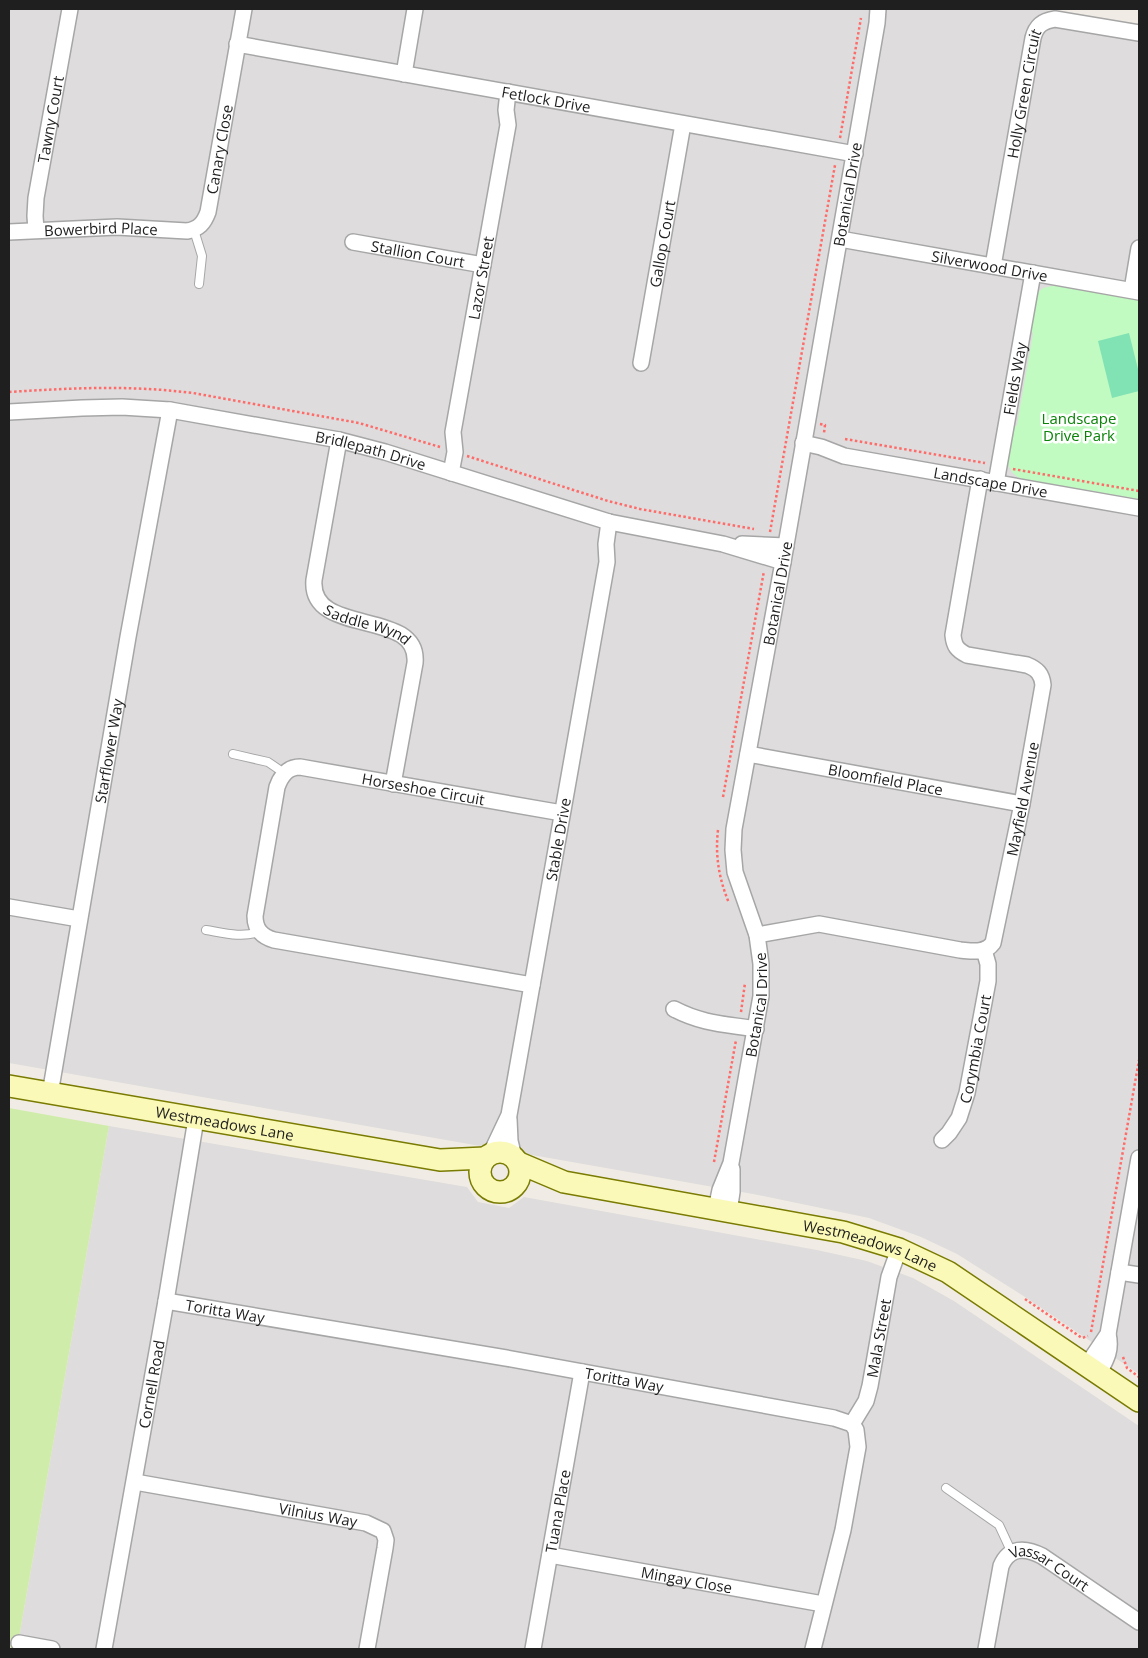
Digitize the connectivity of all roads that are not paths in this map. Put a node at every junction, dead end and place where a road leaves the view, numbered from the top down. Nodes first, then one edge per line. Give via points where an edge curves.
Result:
1 (70, 9) edge
2 (244, 9) edge
3 (415, 9) edge
4 (882, 9) edge
5 (878, 16) edge
6 (1139, 33) edge
7 (237, 44) junction
8 (404, 74) junction
9 (514, 93) junction
10 (683, 124) junction
11 (855, 154) junction
12 (36, 230) junction
13 (194, 230) junction
14 (9, 232) edge
15 (840, 239) junction
16 (353, 242) dead end
17 (1139, 248) edge
18 (483, 265) junction
19 (993, 266) junction
20 (1033, 273) junction
21 (199, 284) dead end
22 (1136, 291) edge
23 (642, 363) dead end
24 (170, 410) junction
25 (9, 412) edge
26 (339, 440) junction
27 (802, 449) junction
28 (445, 471) junction
29 (980, 480) junction
30 (996, 482) junction
31 (1139, 508) edge
32 (615, 523) junction
33 (723, 544) junction
34 (786, 546) junction
35 (783, 562) junction
36 (233, 754) dead end
37 (748, 754) junction
38 (284, 773) junction
39 (393, 784) junction
40 (1022, 804) junction
41 (562, 813) junction
42 (9, 906) edge
43 (79, 919) junction
44 (206, 930) dead end
45 (259, 932) junction
46 (757, 935) junction
47 (984, 950) junction
48 (532, 986) junction
49 (674, 1009) dead end
50 (756, 1029) junction
51 (9, 1086) edge
52 (50, 1094) junction
53 (509, 1115) junction
54 (196, 1119) junction
55 (942, 1140) dead end
56 (488, 1156) junction
57 (1139, 1158) edge
58 (440, 1160) junction
59 (516, 1160) junction
60 (481, 1180) junction
61 (564, 1182) junction
62 (514, 1187) junction
63 (723, 1211) junction
64 (899, 1249) junction
65 (1119, 1272) junction
66 (1139, 1275) edge
67 (166, 1302) junction
68 (1093, 1369) junction
69 (582, 1372) junction
70 (1139, 1400) edge
71 (852, 1424) junction
72 (135, 1482) junction
73 (946, 1488) dead end
74 (1012, 1552) junction
75 (550, 1555) junction
76 (823, 1604) junction
77 (1139, 1622) edge
78 (20, 1643) dead end
79 (52, 1649) edge
80 (104, 1649) edge
81 (367, 1649) edge
82 (533, 1649) edge
83 (813, 1649) edge
84 (986, 1649) edge

1 - 12 street, Tawny Court via 36,198
2 - 7 street, Canary Close
3 - 8 street
4 - 5 street, Botanical Drive
5 - 11 street, Botanical Drive
6 - 19 street, Holly Green Circuit via 1055,19 1044,21 1037,27
7 - 8 street, Fetlock Drive
7 - 13 street, Canary Close via 208,212 202,224
8 - 9 street, Fetlock Drive
9 - 10 street, Fetlock Drive
9 - 18 street, Lazor Street via 515,112 508,126
10 - 11 street, Fetlock Drive
10 - 23 street, Gallop Court
11 - 15 street, Botanical Drive
12 - 13 street, Bowerbird Place via 117,227
12 - 14 street, Bowerbird Place
13 - 21 lane via 202,256
15 - 19 street, Silverwood Drive
15 - 27 street, Botanical Drive
16 - 18 street, Stallion Court
17 - 22 street
18 - 28 street, Lazor Street via 454,432 445,449
19 - 20 street, Silverwood Drive
20 - 22 street, Silverwood Drive
20 - 30 street, Fields Way
24 - 25 street, Bridlepath Drive via 82,408
24 - 26 street, Bridlepath Drive
24 - 43 street, Starflower Way
26 - 28 street, Bridlepath Drive
26 - 39 street, Saddle Wynd via 314,594 322,606 399,634 413,646 415,664
27 - 29 street, Landscape Drive via 819,457 844,456
27 - 34 street, Botanical Drive
28 - 32 street, Bridlepath Drive
29 - 30 street, Landscape Drive
29 - 40 street, Mayfield Avenue via 954,643 967,655 1035,668 1042,679
30 - 31 street, Landscape Drive
32 - 33 street, Bridlepath Drive
32 - 41 street, Stable Drive
33 - 34 street, Bridlepath Drive
33 - 35 street, Bridlepath Drive
34 - 35 street, Botanical Drive
35 - 37 street, Botanical Drive
36 - 38 lane via 268,762
37 - 40 street, Bloomfield Place
37 - 46 street, Botanical Drive via 733,850 735,872
38 - 39 street, Horseshoe Circuit via 295,767
38 - 45 street via 277,787 255,916
39 - 41 street, Horseshoe Circuit
40 - 47 street, Mayfield Avenue via 996,935 990,947
41 - 48 street, Stable Drive
42 - 43 street
43 - 52 street, Starflower Way
44 - 45 lane via 241,935
45 - 48 street via 274,940
46 - 47 street via 819,924 960,950
46 - 50 street, Botanical Drive via 761,996
47 - 55 street, Corymbia Court via 988,981 967,1093 959,1118
48 - 53 street, Stable Drive
49 - 50 street via 704,1022
50 - 63 street, Botanical Drive via 731,1163 720,1190
51 - 52 street, Westmeadows Lane
52 - 54 street, Westmeadows Lane
53 - 56 street, Stable Drive
53 - 59 street, Stable Drive via 510,1141
54 - 58 street, Westmeadows Lane
54 - 67 street, Cornell Road
56 - 58 street, Westmeadows Lane
56 - 59 street via 505,1152
56 - 60 street via 480,1168
57 - 65 street
58 - 60 street, Westmeadows Lane
59 - 61 street, Westmeadows Lane
59 - 62 street via 520,1176
60 - 62 street via 496,1191
61 - 62 street, Westmeadows Lane
61 - 63 street, Westmeadows Lane
63 - 64 street, Westmeadows Lane via 843,1232
64 - 68 street, Westmeadows Lane via 948,1272
64 - 71 street, Mala Street via 889,1277 866,1402
65 - 66 street
65 - 68 street via 1108,1334
67 - 69 street, Toritta Way
67 - 72 street, Cornell Road
68 - 70 street, Westmeadows Lane
69 - 71 street, Toritta Way
69 - 75 street, Tuana Place
71 - 76 street via 858,1447 843,1530
72 - 80 street, Cornell Road
72 - 81 street, Vilnius Way via 366,1523 383,1531 385,1548
73 - 74 lane, Vassar Court via 999,1525
74 - 77 street, Vassar Court via 1027,1550 1042,1556
74 - 84 street via 1004,1558 1001,1566
75 - 76 street, Mingay Close
75 - 82 street, Tuana Place
76 - 83 street
78 - 79 street

